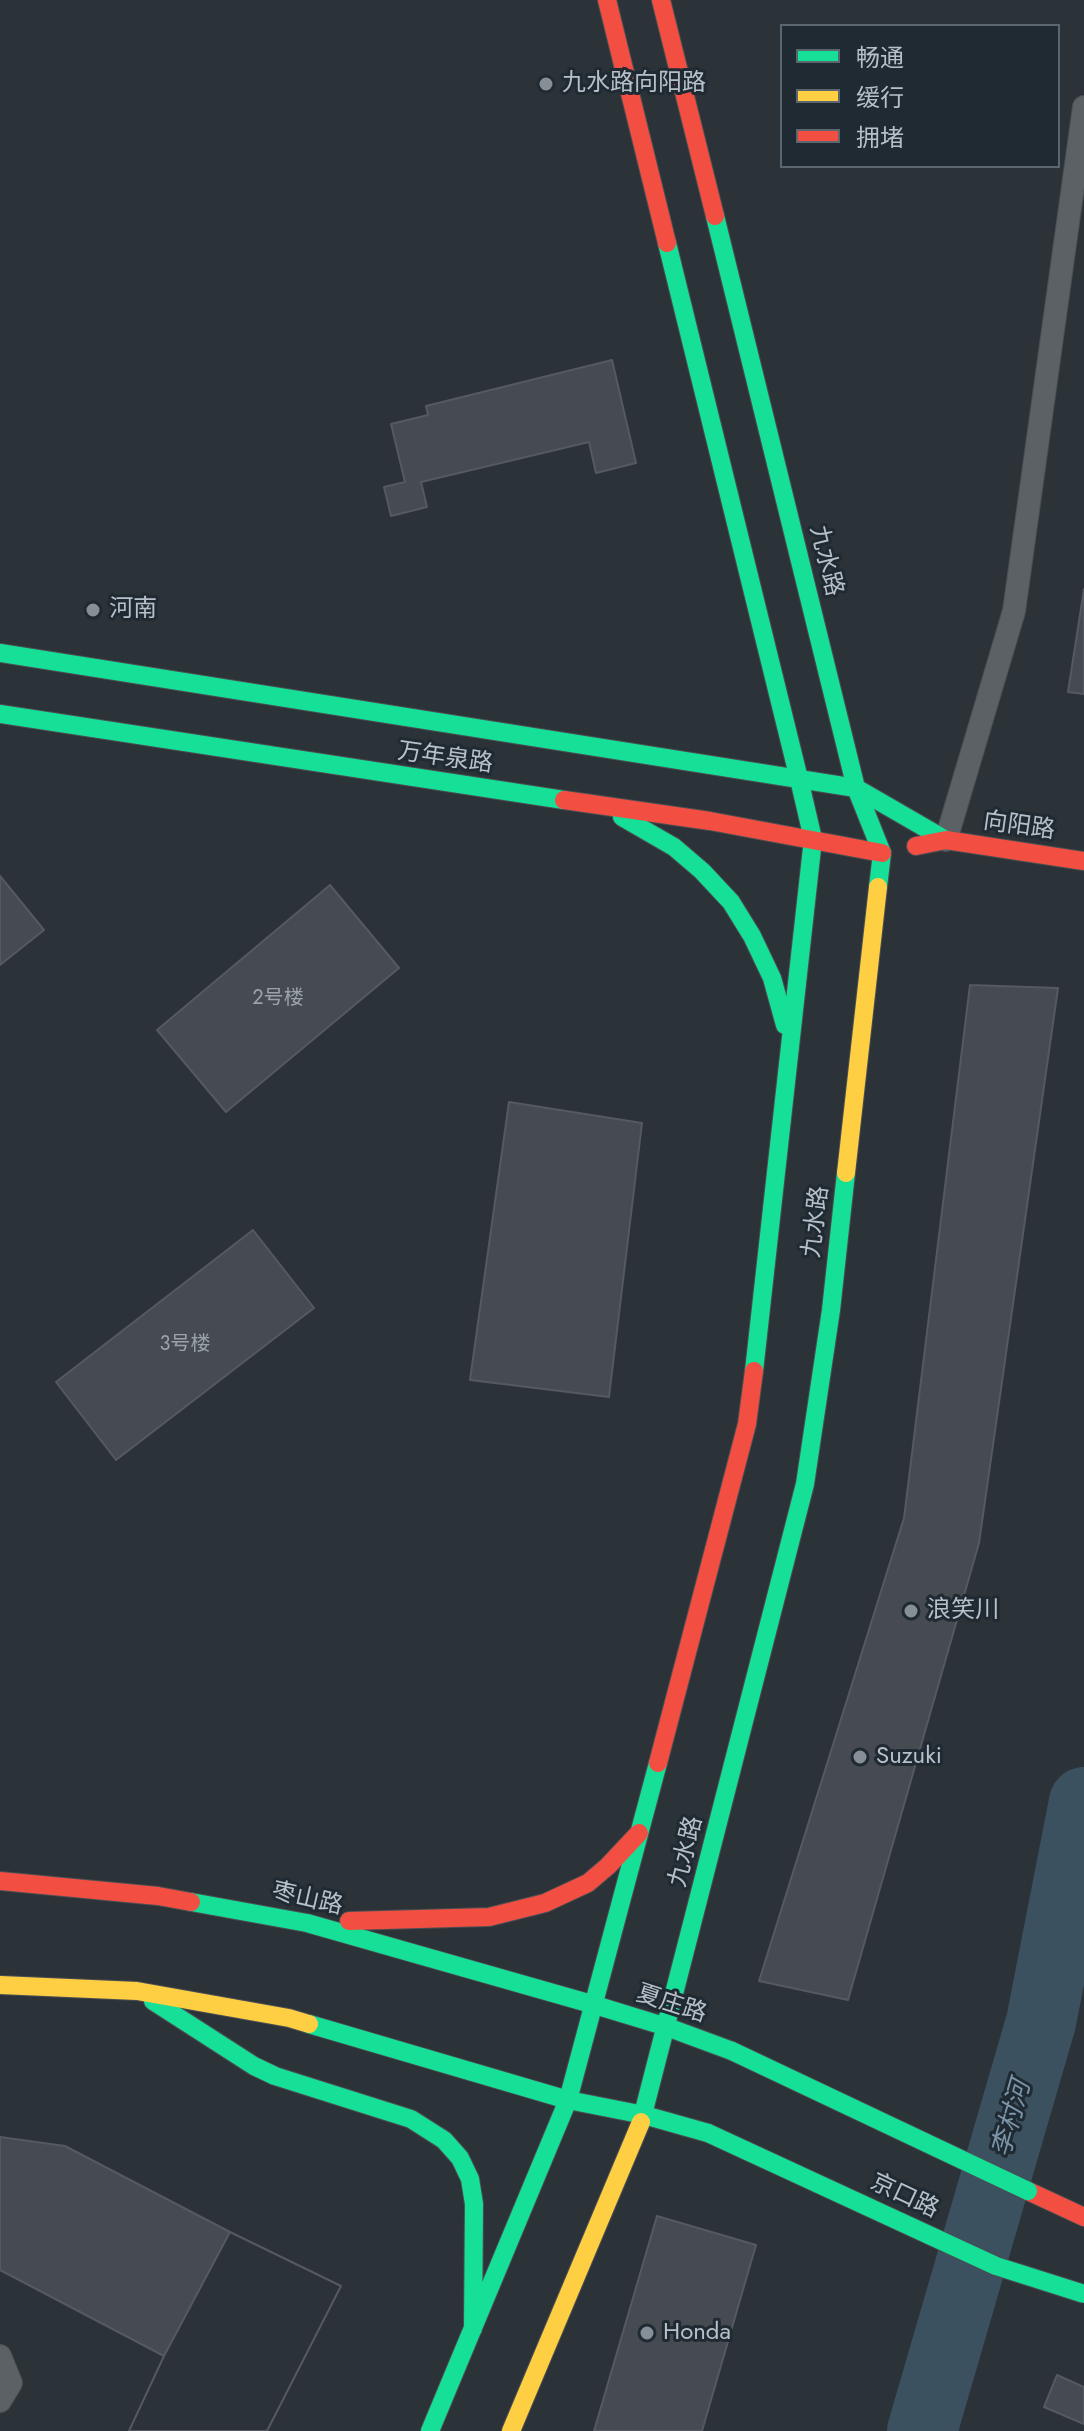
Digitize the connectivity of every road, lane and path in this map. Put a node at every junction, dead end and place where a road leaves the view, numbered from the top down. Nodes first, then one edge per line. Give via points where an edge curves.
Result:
1 (607, 0) edge
2 (661, 0) edge
3 (1084, 107) edge
4 (0, 653) edge
5 (0, 714) edge
6 (799, 779) junction
7 (856, 788) junction
8 (603, 805) junction
9 (813, 839) junction
10 (946, 840) junction
11 (882, 853) junction
12 (1084, 861) edge
13 (791, 1044) junction
14 (639, 1833) junction
15 (0, 1881) edge
16 (307, 1923) junction
17 (0, 1985) edge
18 (137, 1991) junction
19 (595, 2005) junction
20 (667, 2027) junction
21 (568, 2100) junction
22 (644, 2115) junction
23 (1084, 2217) edge
24 (1084, 2294) edge
25 (472, 2330) junction
26 (0, 2356) edge
27 (0, 2401) edge
28 (430, 2431) edge
29 (511, 2431) edge

1 - 6 main road, 九水路
2 - 7 main road, 九水路
3 - 10 lane via 1014,611
4 - 6 main road, 万年泉路
5 - 8 main road, 万年泉路
6 - 7 main road, 万年泉路
6 - 9 main road, 九水路
7 - 10 main road, 向阳路
7 - 11 main road, 九水路
8 - 9 main road, 万年泉路
8 - 13 main road via 674,847 731,902 772,978
9 - 11 main road, 万年泉路
9 - 13 main road, 九水路
10 - 11 main road, 向阳路
10 - 12 main road, 向阳路
11 - 20 main road, 九水路 via 831,1310 805,1484
13 - 14 main road, 九水路 via 747,1424
14 - 16 main road via 588,1883 545,1903 489,1917
14 - 19 main road, 九水路
15 - 16 main road, 枣山路 via 158,1896
16 - 19 main road, 枣山路
17 - 18 main road
18 - 21 main road via 289,2018
18 - 25 main road via 254,2066 411,2119 444,2140 470,2179 474,2204
19 - 20 main road, 夏庄路
19 - 21 main road, 九水路
20 - 22 main road, 九水路
20 - 23 main road, 夏庄路, bridge via 732,2051
21 - 22 main road
21 - 25 main road, 九水路
22 - 24 main road, 京口路, bridge via 708,2133 996,2266
22 - 29 main road, 九水路
25 - 28 main road, 九水路
26 - 27 lane via 11,2383

